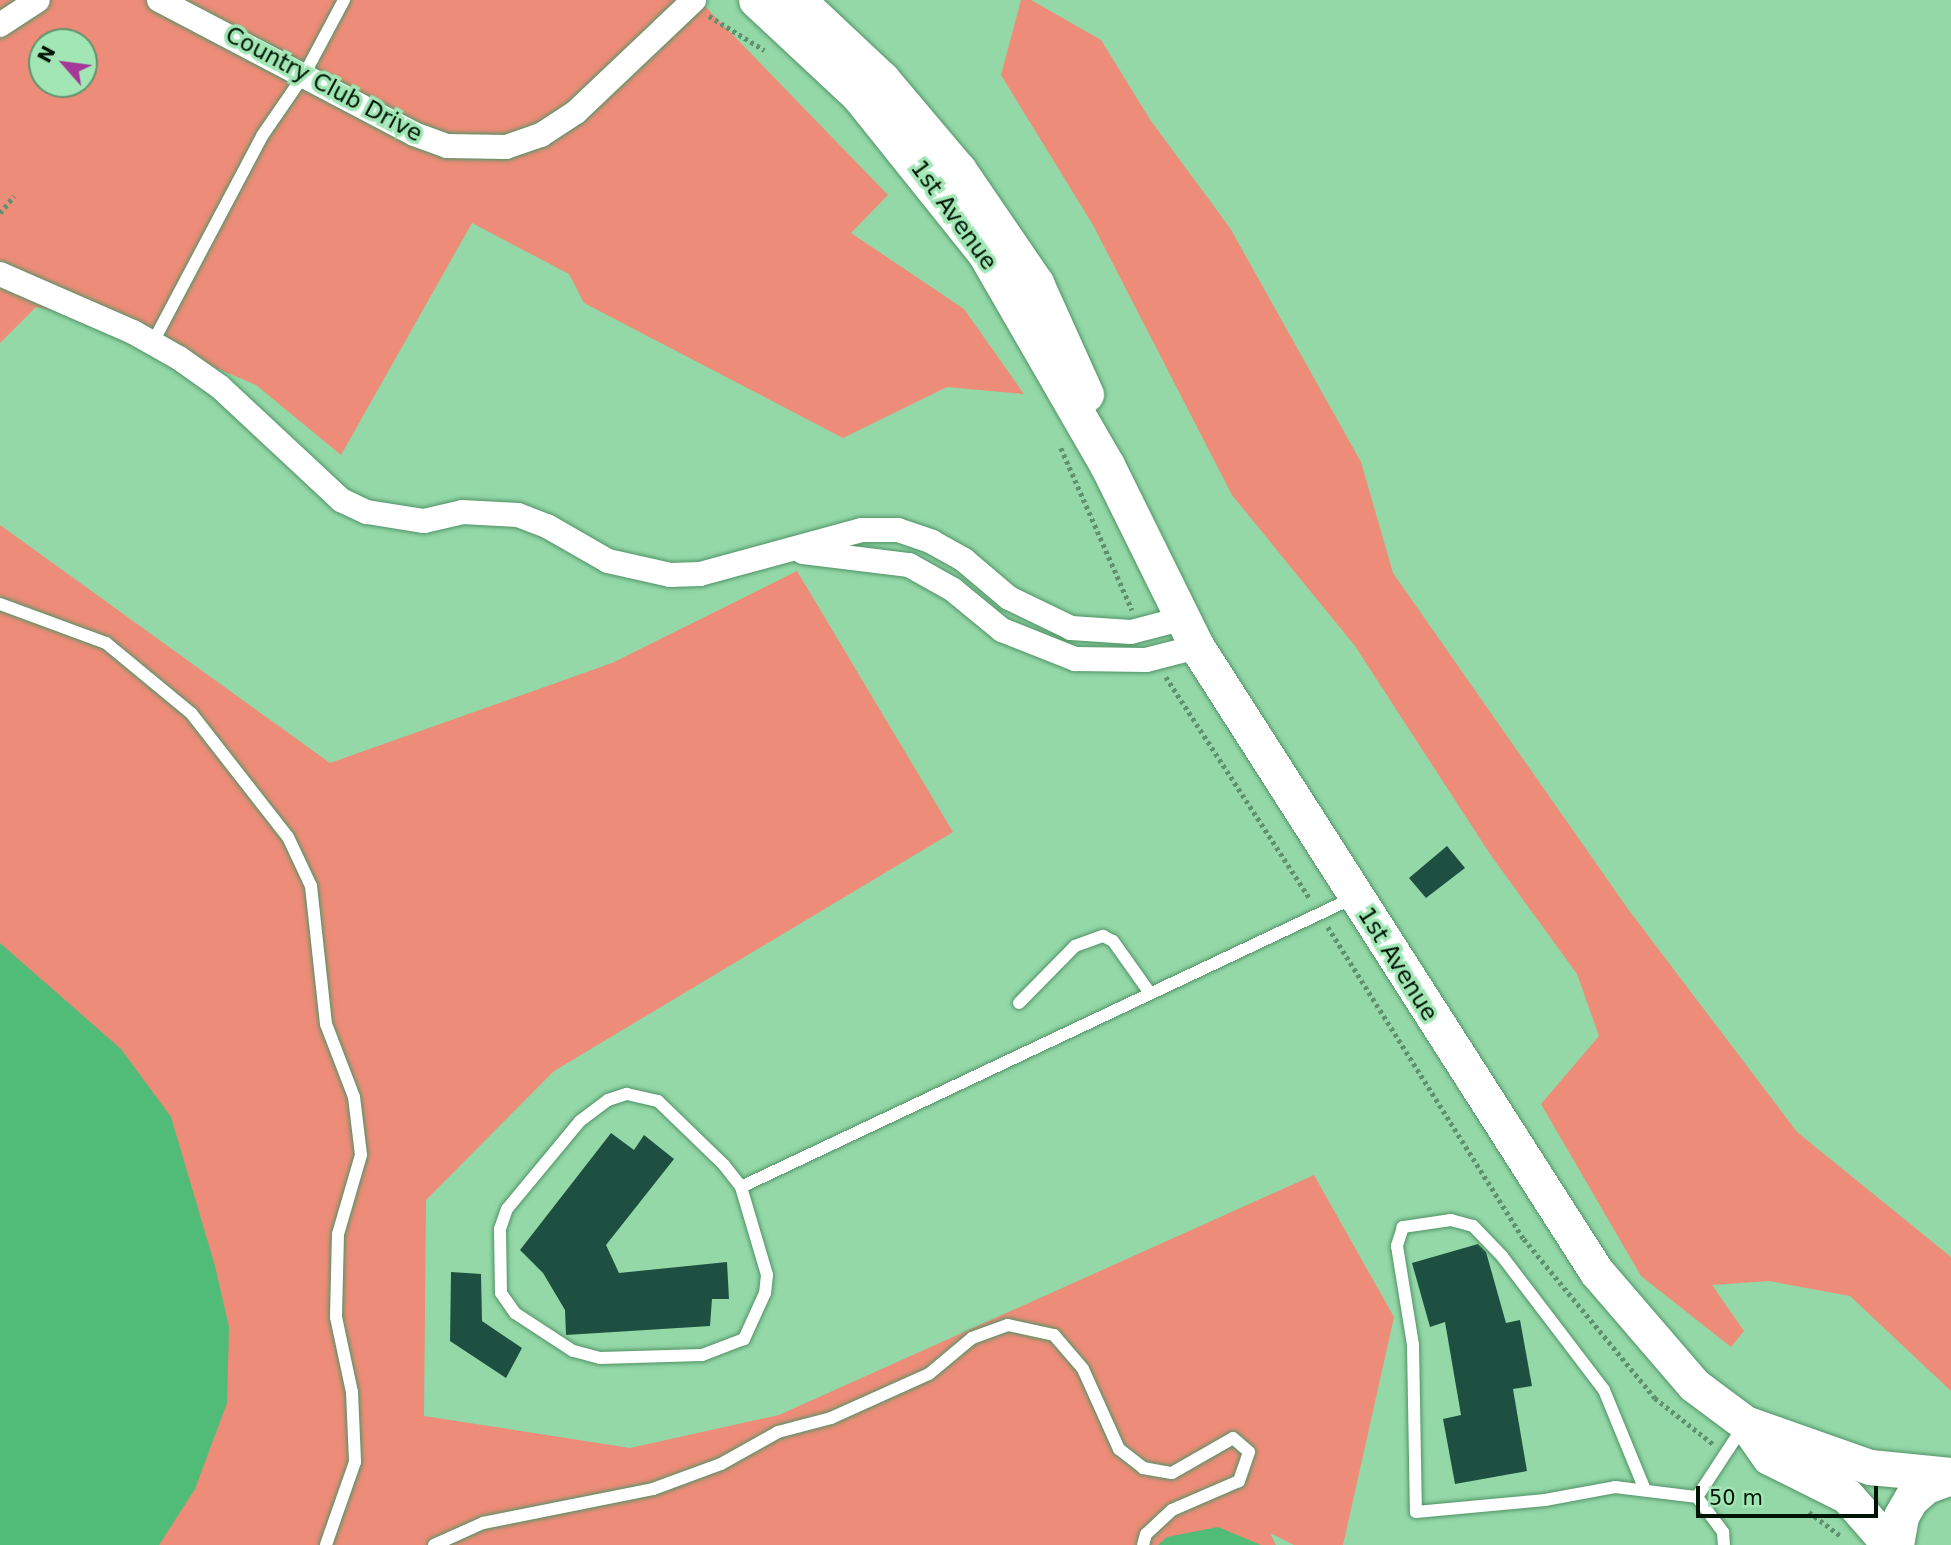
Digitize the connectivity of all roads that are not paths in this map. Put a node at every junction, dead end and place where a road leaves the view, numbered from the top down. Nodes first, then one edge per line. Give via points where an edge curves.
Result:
1 (38, 0) edge
2 (159, 0) edge
3 (344, 0) edge
4 (694, 0) edge
5 (756, 0) edge
6 (799, 0) edge
7 (0, 25) edge
8 (304, 75) junction
9 (0, 274) edge
10 (152, 344) junction
11 (1107, 465) junction
12 (0, 604) edge
13 (1189, 633) junction
14 (1355, 897) junction
15 (1150, 993) junction
16 (1019, 1003) dead end
17 (741, 1187) junction
18 (1745, 1423) junction
19 (1951, 1476) edge
20 (1645, 1490) junction
21 (1697, 1497) junction
22 (326, 1545) edge
23 (434, 1545) edge
24 (1143, 1545) edge
25 (1724, 1545) edge
26 (1890, 1545) edge
27 (1896, 1545) edge

1 - 7 street
2 - 8 street, Country Club Drive
3 - 8 lane
4 - 8 street, Country Club Drive via 576,112 541,135 506,147 447,146 414,134
5 - 11 main road, 1st Avenue via 858,95 984,252
6 - 11 main road, 1st Avenue via 920,122 1004,234 1063,338
8 - 10 lane via 262,136
9 - 10 street
10 - 13 street via 220,387 318,481 341,500 367,512 424,521 462,512 518,515 547,526 608,562 670,575 700,574 792,551 909,565 952,589 1002,630 1075,659 1146,660
11 - 13 main road, 1st Avenue
12 - 22 lane via 106,643 191,713 288,837 311,886 326,1024 354,1097 361,1156 338,1234 336,1317 352,1392 355,1462
13 - 14 main road, 1st Avenue
14 - 15 lane
14 - 18 main road, 1st Avenue via 1596,1271 1694,1385
15 - 16 lane via 1113,941 1103,936 1075,946
15 - 17 lane
17 - 17 lane via 767,1275 765,1293 744,1339 702,1355 600,1358 573,1351 540,1333 515,1313 501,1293 500,1229 507,1209 580,1121 608,1100 640,1094 658,1101 695,1132
18 - 19 main road, 1st Avenue via 1870,1467
18 - 21 lane
18 - 26 main road, 1st Avenue via 1769,1457 1847,1496
19 - 27 main road via 1926,1486 1911,1499 1900,1516
20 - 20 lane via 1604,1390 1502,1256 1473,1226 1451,1220 1402,1227 1397,1246 1413,1345 1416,1512 1545,1500 1615,1486
20 - 21 lane
21 - 25 lane via 1723,1532
23 - 24 lane via 483,1523 653,1489 721,1464 778,1432 831,1418 929,1374 972,1338 1008,1325 1054,1335 1083,1369 1119,1450 1143,1468 1172,1473 1233,1438 1249,1452 1239,1481 1172,1510 1146,1534

